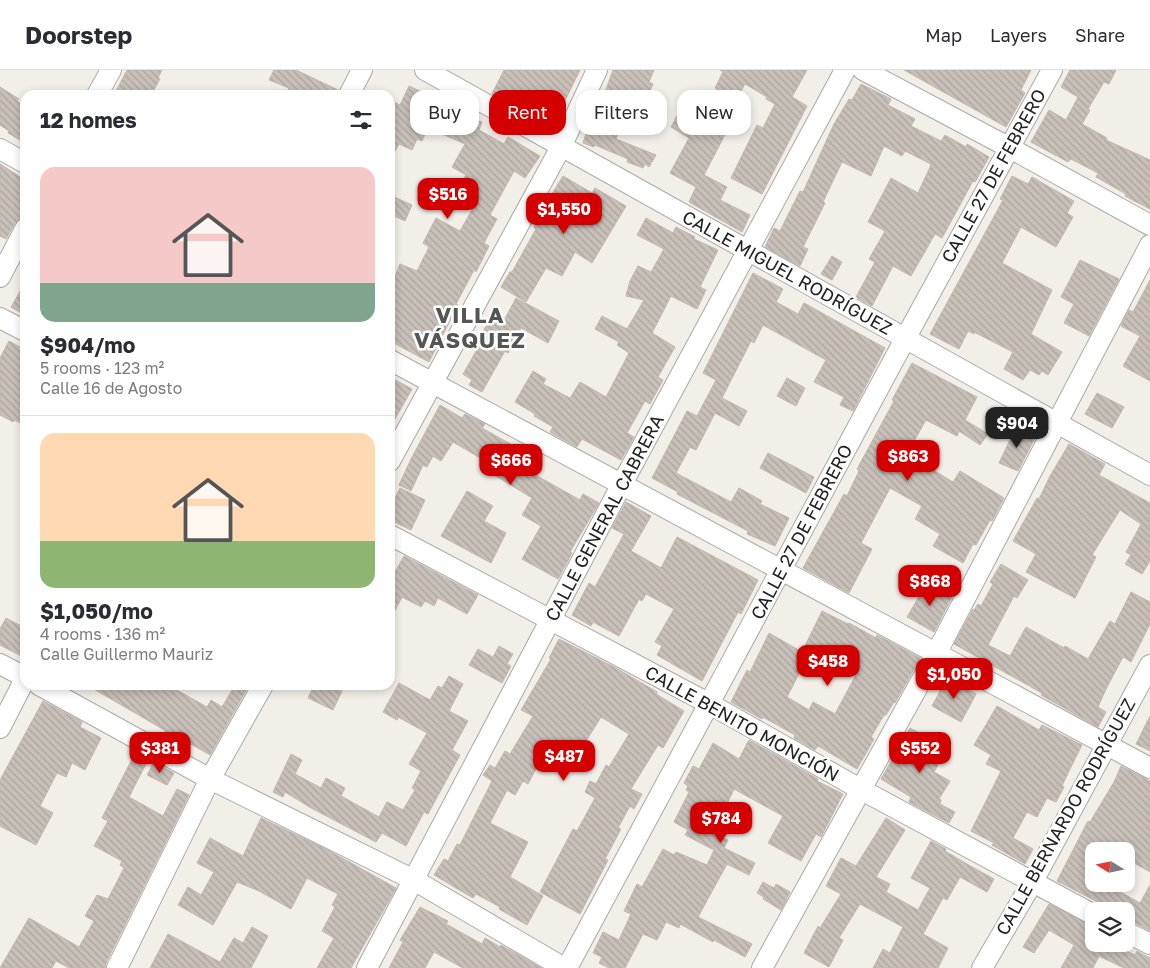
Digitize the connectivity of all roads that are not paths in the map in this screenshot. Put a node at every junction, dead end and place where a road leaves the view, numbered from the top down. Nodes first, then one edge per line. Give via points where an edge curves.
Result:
1 (111, 70) edge
2 (362, 70) edge
3 (425, 70) edge
4 (597, 70) edge
5 (845, 70) edge
6 (864, 70) edge
7 (1052, 70) edge
8 (100, 90) edge
9 (352, 90) edge
10 (561, 147) junction
11 (1010, 148) junction
12 (0, 149) edge
13 (20, 160) edge
14 (1150, 225) edge
15 (20, 239) edge
16 (1150, 245) edge
17 (748, 252) junction
18 (0, 277) edge
19 (0, 318) edge
20 (20, 328) edge
21 (905, 339) junction
22 (395, 363) edge
23 (433, 382) junction
24 (1057, 424) junction
25 (395, 452) edge
26 (1150, 475) edge
27 (622, 484) junction
28 (395, 537) edge
29 (782, 570) junction
30 (550, 621) junction
31 (936, 654) junction
32 (0, 664) edge
33 (1150, 665) edge
34 (20, 675) edge
35 (20, 688) edge
36 (48, 690) edge
37 (260, 690) edge
38 (708, 703) junction
39 (0, 728) edge
40 (1107, 745) junction
41 (1150, 768) edge
42 (210, 779) junction
43 (860, 789) junction
44 (414, 880) junction
45 (1032, 883) junction
46 (1085, 910) edge
47 (1135, 936) edge
48 (1150, 944) edge
49 (116, 968) edge
50 (367, 968) edge
51 (565, 968) edge
52 (762, 968) edge
53 (982, 968) edge

1 - 8 street
2 - 9 street
3 - 10 street, CALLE MIGUEL RODRÍGUEZ
4 - 10 street
5 - 17 street, CALLE GENERAL CABRERA
6 - 11 street
7 - 11 street, CALLE 27 DE FEBRERO
10 - 17 street, CALLE MIGUEL RODRÍGUEZ
10 - 23 street
11 - 14 street
11 - 21 street, CALLE 27 DE FEBRERO
12 - 13 street
15 - 18 street
16 - 24 street
17 - 21 street, CALLE MIGUEL RODRÍGUEZ
17 - 27 street, CALLE GENERAL CABRERA
19 - 20 street
21 - 24 street, CALLE MIGUEL RODRÍGUEZ
21 - 29 street, CALLE 27 DE FEBRERO
22 - 23 street
23 - 25 street
23 - 27 street
24 - 26 street, CALLE MIGUEL RODRÍGUEZ
24 - 31 street
27 - 29 street
27 - 30 street, CALLE GENERAL CABRERA
28 - 30 street, CALLE BENITO MONCIÓN
29 - 31 street
29 - 38 street, CALLE 27 DE FEBRERO
30 - 38 street, CALLE BENITO MONCIÓN
30 - 44 street, CALLE GENERAL CABRERA
31 - 40 street
31 - 43 street
32 - 34 street
33 - 40 street, CALLE BERNARDO RODRÍGUEZ
35 - 39 street
36 - 42 street
37 - 42 street
38 - 43 street, CALLE BENITO MONCIÓN
38 - 51 street, CALLE 27 DE FEBRERO
40 - 41 street
40 - 45 street, CALLE BERNARDO RODRÍGUEZ
42 - 44 street
42 - 49 street
43 - 45 street, CALLE BENITO MONCIÓN
43 - 52 street
44 - 50 street, CALLE GENERAL CABRERA
44 - 51 street
45 - 46 street, CALLE BENITO MONCIÓN
45 - 53 street, CALLE BERNARDO RODRÍGUEZ
47 - 48 street

